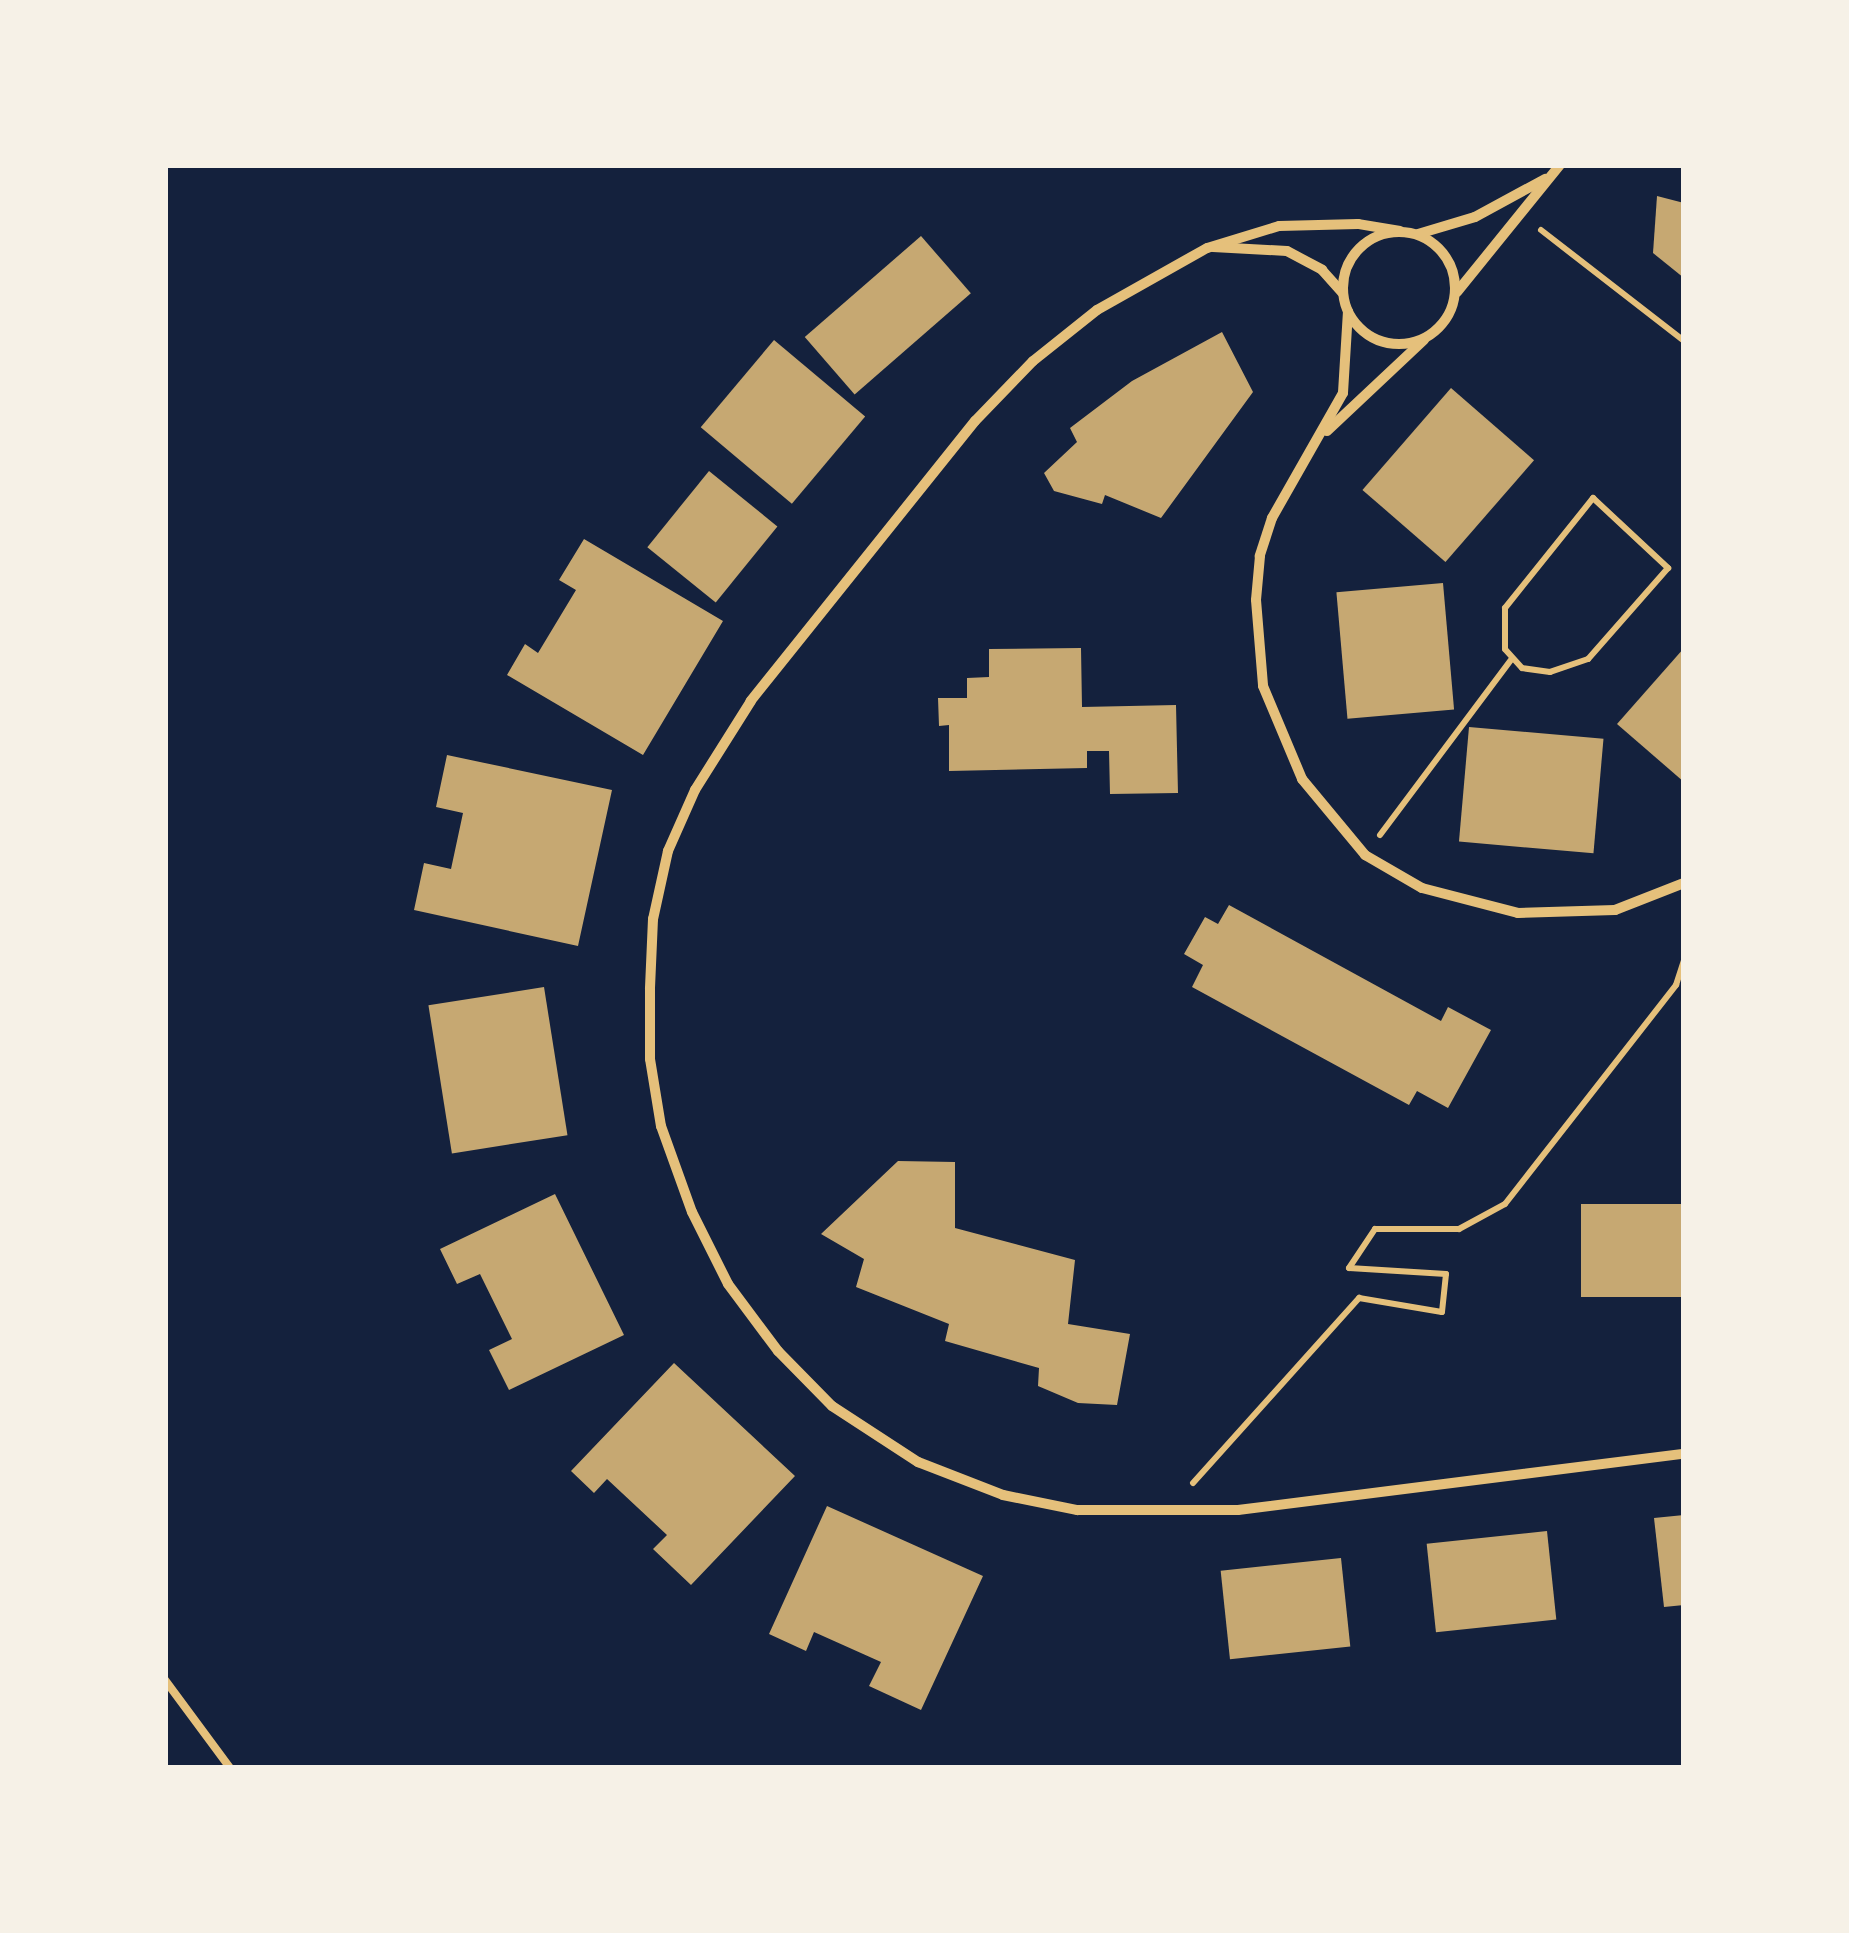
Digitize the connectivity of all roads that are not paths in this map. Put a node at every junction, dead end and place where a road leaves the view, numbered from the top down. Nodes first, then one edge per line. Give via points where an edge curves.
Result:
1 (1560, 165) edge
2 (1550, 176) junction
3 (1400, 232) junction
4 (1418, 234) junction
5 (1207, 248) junction
6 (1343, 293) junction
7 (1456, 293) junction
8 (1348, 311) junction
9 (1426, 337) junction
10 (1322, 436) junction
11 (1684, 883) edge
12 (1684, 1454) edge
13 (165, 1680) edge
14 (230, 1768) edge

1 - 2 street
2 - 4 street via 1475,217
2 - 7 street
3 - 4 street
3 - 5 street via 1358,224 1279,226
3 - 6 street via 1365,244 1344,274
4 - 7 street via 1447,257
5 - 6 street via 1287,251 1322,270
5 - 12 street via 1097,310 1033,361 975,421 728,734 668,851 653,919 650,1058 661,1126 692,1212 728,1284 778,1351 832,1406 918,1462 1003,1495 1077,1510 1165,1514
6 - 8 street
7 - 9 street via 1441,326
8 - 9 street via 1373,338 1409,343
8 - 10 street via 1348,372
9 - 10 street
10 - 11 street via 1272,518 1260,556 1257,643 1279,736 1332,822 1365,855 1422,888 1518,913 1616,910
13 - 14 lane

